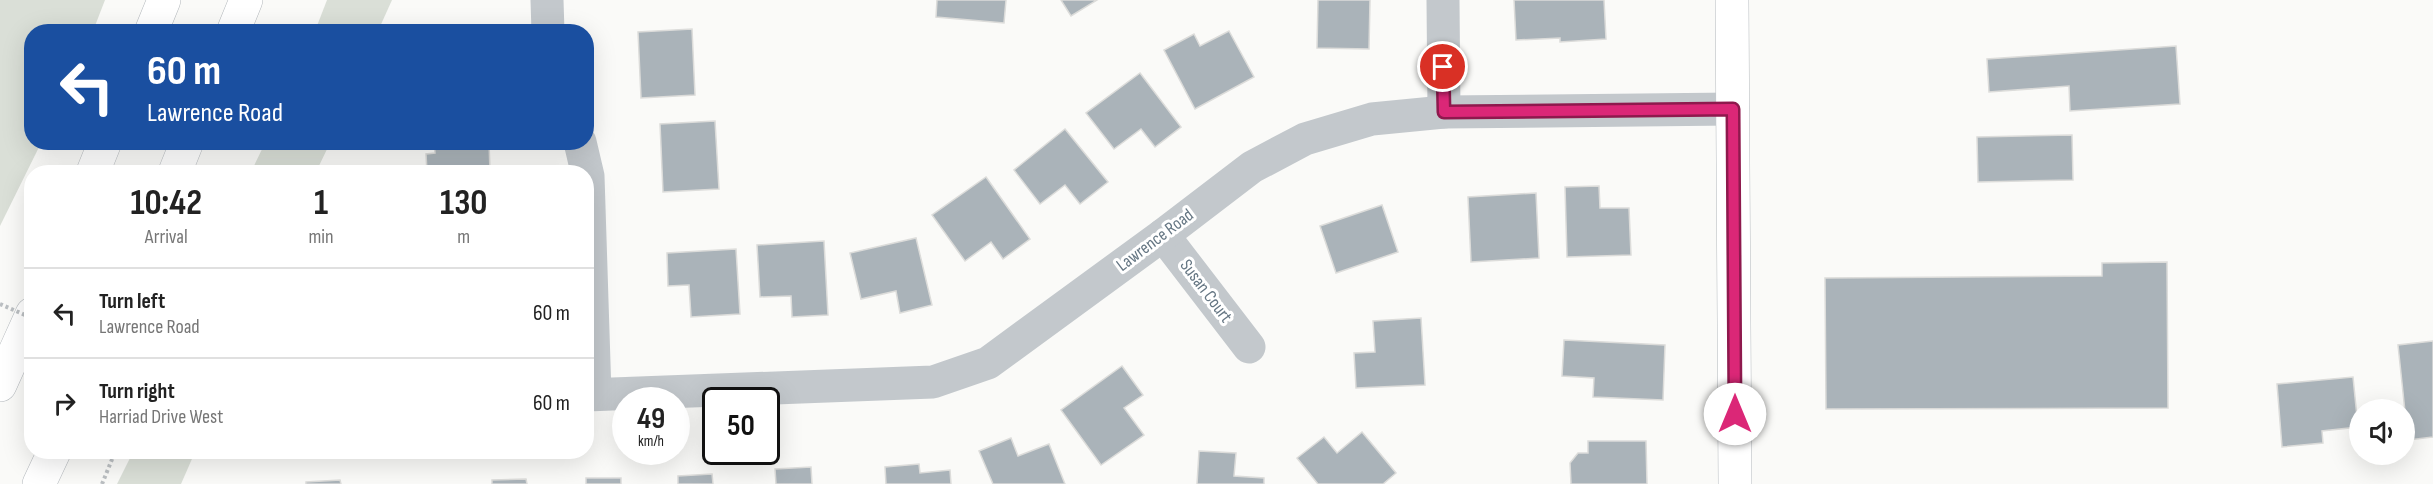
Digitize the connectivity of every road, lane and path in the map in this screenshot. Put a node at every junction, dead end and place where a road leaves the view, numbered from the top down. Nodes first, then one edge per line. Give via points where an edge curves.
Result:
1 (164, 0) edge
2 (246, 0) edge
3 (547, 0) edge
4 (1443, 0) edge
5 (1732, 0) edge
6 (154, 24) edge
7 (236, 24) edge
8 (548, 24) edge
9 (1733, 109) junction
10 (1444, 112) junction
11 (102, 150) edge
12 (184, 150) edge
13 (582, 150) edge
14 (96, 165) edge
15 (178, 165) edge
16 (585, 165) edge
17 (1163, 235) junction
18 (0, 304) edge
19 (24, 313) edge
20 (24, 333) edge
21 (1249, 347) dead end
22 (0, 385) edge
23 (594, 395) edge
24 (51, 459) edge
25 (112, 459) edge
26 (39, 484) edge
27 (102, 484) edge
28 (1735, 484) edge

1 - 6 main road
2 - 7 main road
3 - 8 street
4 - 10 street
5 - 9 main road
9 - 10 street, Lawrence Road
9 - 28 main road
10 - 17 street, Lawrence Road via 1372,120 1305,139 1252,167
11 - 14 main road
12 - 15 main road
13 - 16 street
17 - 21 street, Susan Court
17 - 23 street, Lawrence Road via 988,363 933,382
18 - 19 path, bridge
20 - 22 main road
24 - 26 main road
25 - 27 path

